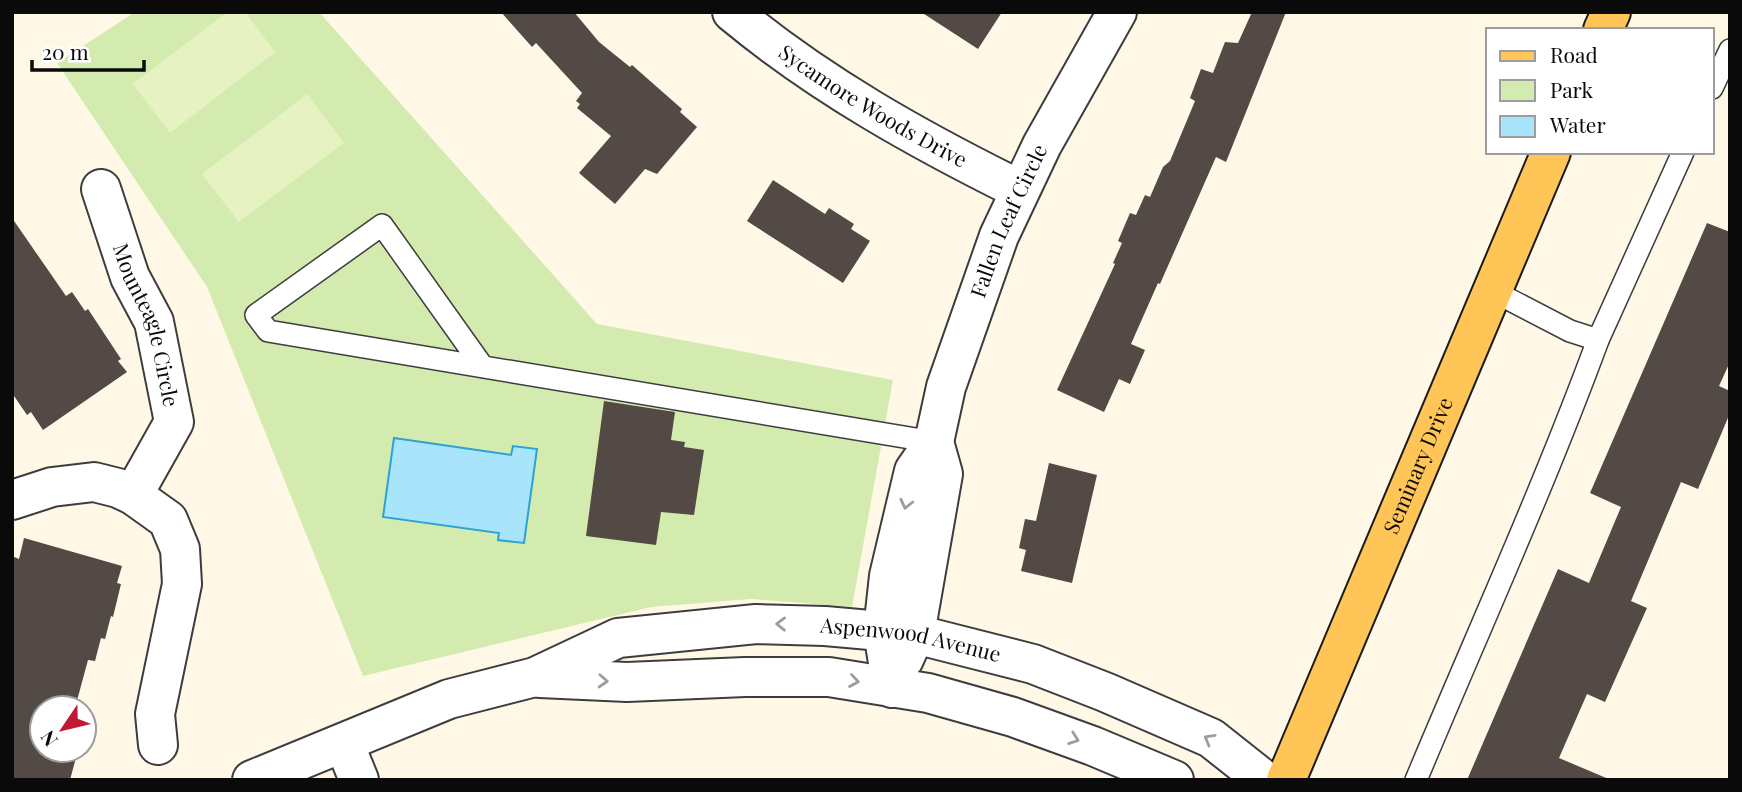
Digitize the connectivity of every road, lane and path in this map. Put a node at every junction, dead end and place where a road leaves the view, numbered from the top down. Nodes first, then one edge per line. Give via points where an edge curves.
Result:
1 (733, 12) edge
2 (1117, 12) edge
3 (1611, 12) edge
4 (1604, 28) edge
5 (1730, 50) edge
6 (1714, 84) edge
7 (1550, 154) edge
8 (1682, 154) edge
9 (101, 189) dead end
10 (1020, 190) junction
11 (1491, 290) junction
12 (1598, 340) junction
13 (483, 367) junction
14 (934, 442) junction
15 (133, 495) junction
16 (12, 500) edge
17 (899, 633) junction
18 (535, 677) junction
19 (892, 688) junction
20 (344, 743) junction
21 (158, 745) dead end
22 (252, 780) edge
23 (359, 780) edge
24 (1174, 780) edge
25 (1264, 780) edge
26 (1286, 780) edge
27 (1416, 780) edge

1 - 10 street, Sycamore Woods Drive via 802,67 879,115
2 - 10 street, Fallen Leaf Circle
3 - 4 main road
5 - 6 lane
7 - 11 main road, Seminary Drive
8 - 12 lane
9 - 15 street, Mounteagle Circle via 130,277 153,321 174,422
10 - 14 street, Fallen Leaf Circle via 946,387
11 - 12 lane via 1570,331
11 - 26 main road, Seminary Drive
12 - 27 lane via 1563,436
13 - 13 lane via 268,331 256,315 382,225
13 - 14 lane
14 - 17 street, Fallen Leaf Circle via 914,471 889,576
15 - 16 street via 94,482 52,487
15 - 21 street via 167,520 180,549 182,584 155,714
17 -> 18 street, Aspenwood Avenue via 756,624 618,638
17 - 19 street, Fallen Leaf Circle
25 -> 17 street, Aspenwood Avenue via 1211,738 1105,692 1033,664
18 -> 19 street, Aspenwood Avenue via 627,682 829,677
18 - 20 street, Aspenwood Avenue via 449,699
19 -> 24 street, Aspenwood Avenue via 928,693 1013,717
20 - 22 street, Aspenwood Avenue
20 - 23 street

